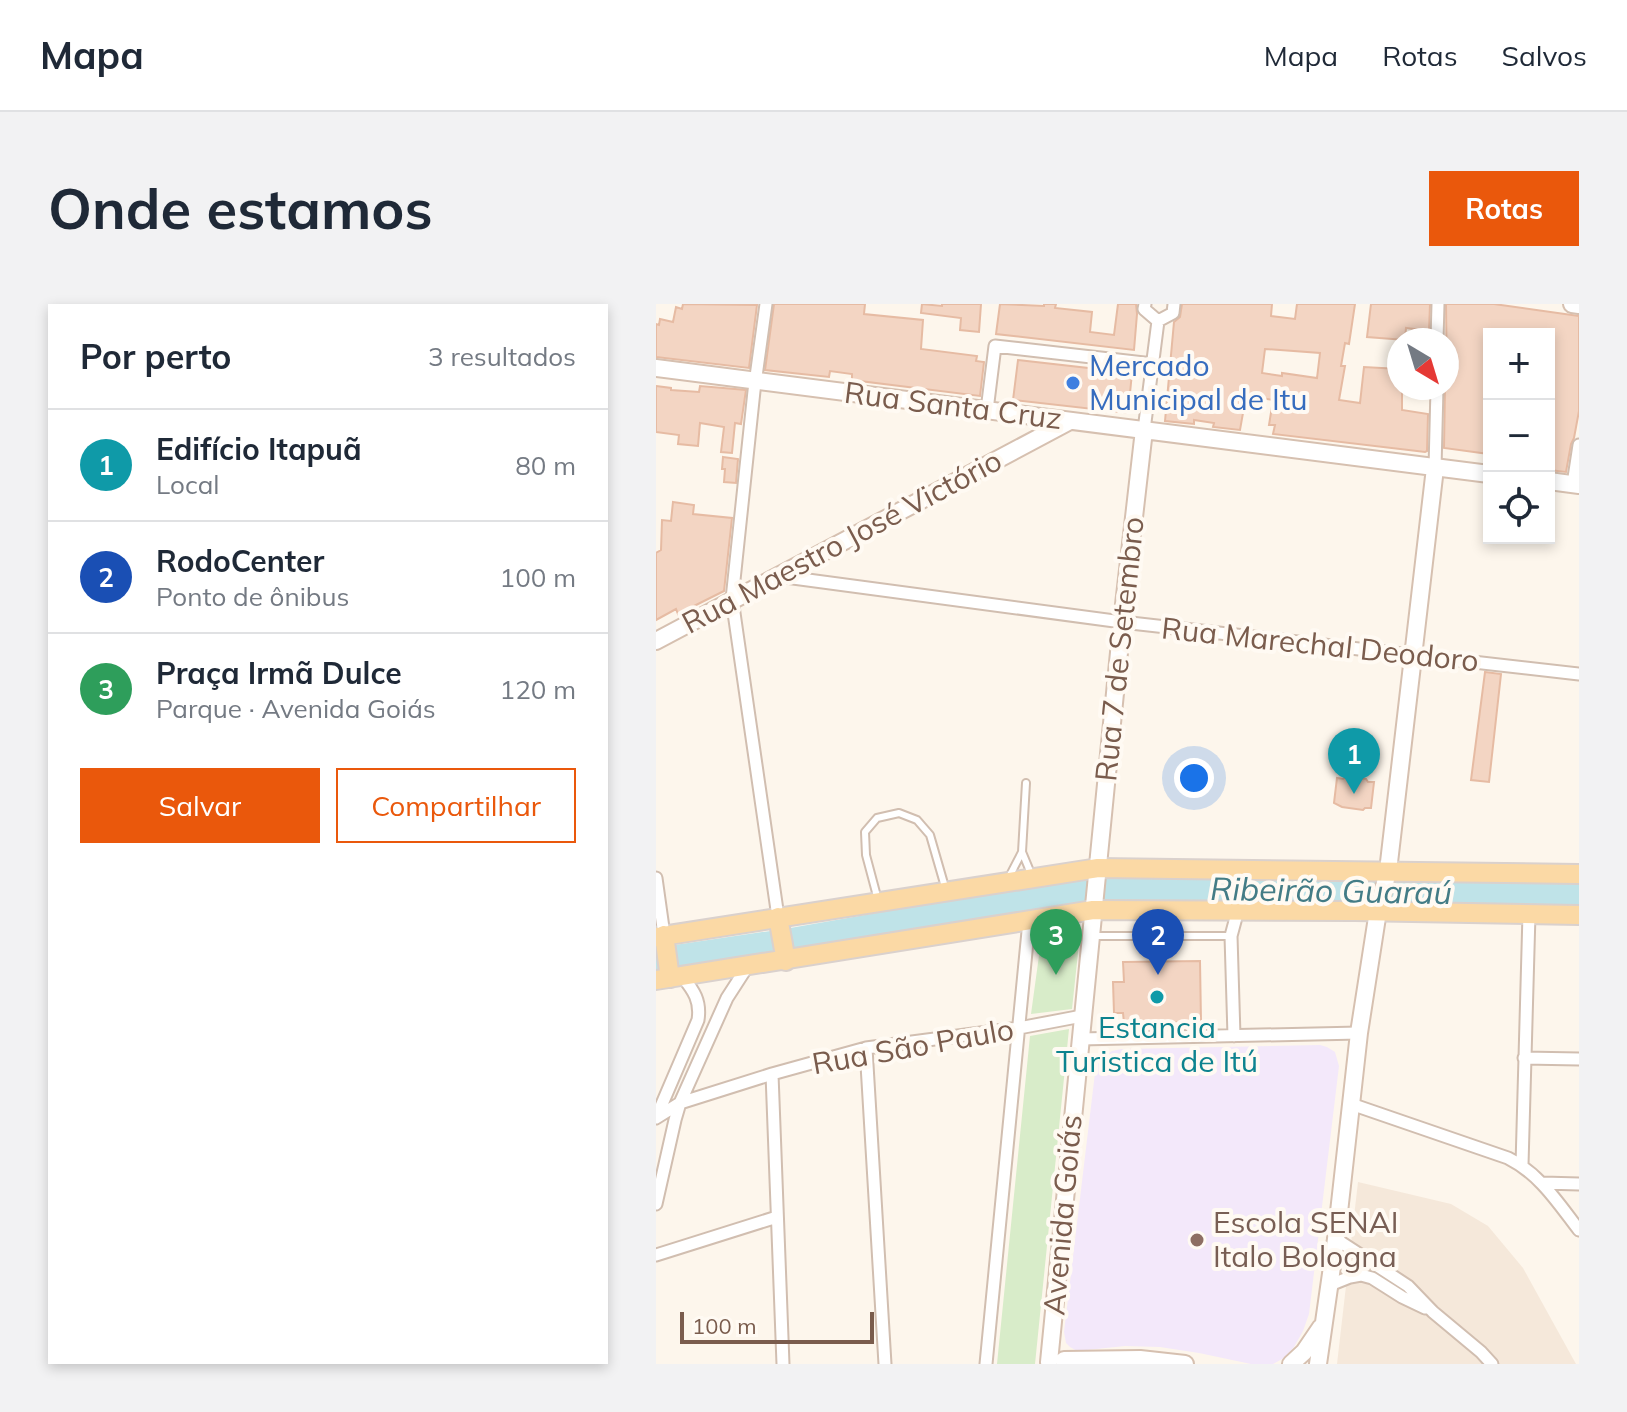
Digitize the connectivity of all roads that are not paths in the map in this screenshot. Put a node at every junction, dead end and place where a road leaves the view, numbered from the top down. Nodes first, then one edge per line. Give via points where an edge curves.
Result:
1 (766, 304) edge
2 (1145, 304) edge
3 (1174, 304) edge
4 (1438, 304) edge
5 (1572, 304) edge
6 (1579, 305) edge
7 (1158, 321) junction
8 (1437, 328) edge
9 (1153, 364) junction
10 (656, 368) edge
11 (756, 380) junction
12 (1437, 400) edge
13 (987, 410) junction
14 (1070, 421) junction
15 (1144, 430) junction
16 (1579, 445) edge
17 (1435, 468) junction
18 (1483, 473) edge
19 (1555, 482) edge
20 (1576, 484) edge
21 (776, 576) junction
22 (732, 599) junction
23 (1122, 622) junction
24 (656, 641) edge
25 (1413, 656) junction
26 (1579, 674) edge
27 (1026, 783) dead end
28 (1022, 852) junction
29 (1097, 873) junction
30 (1579, 874) edge
31 (1032, 876) junction
32 (1387, 876) junction
33 (656, 878) edge
34 (1007, 880) junction
35 (946, 891) junction
36 (878, 901) junction
37 (1094, 904) junction
38 (1379, 907) junction
39 (1238, 910) junction
40 (1529, 914) junction
41 (1579, 915) edge
42 (1029, 921) junction
43 (779, 923) junction
44 (1091, 936) junction
45 (1231, 936) junction
46 (785, 955) junction
47 (666, 960) edge
48 (747, 967) junction
49 (1082, 1016) junction
50 (1019, 1028) junction
51 (1359, 1033) junction
52 (1234, 1036) junction
53 (1080, 1039) junction
54 (866, 1048) junction
55 (1524, 1058) junction
56 (1579, 1059) edge
57 (772, 1074) junction
58 (680, 1103) junction
59 (1351, 1104) junction
60 (656, 1118) edge
61 (1522, 1165) junction
62 (1543, 1183) junction
63 (1579, 1184) edge
64 (656, 1204) edge
65 (777, 1217) junction
66 (1579, 1230) edge
67 (1336, 1239) junction
68 (656, 1255) edge
69 (1330, 1285) junction
70 (1433, 1312) junction
71 (1322, 1326) junction
72 (1057, 1362) edge
73 (1101, 1362) edge
74 (782, 1364) edge
75 (885, 1364) edge
76 (986, 1364) edge
77 (1185, 1364) edge
78 (1291, 1364) edge
79 (1318, 1364) edge
80 (1492, 1364) edge

1 - 11 street
2 - 7 street
3 - 7 street via 1173,313
4 - 8 street
5 - 6 street
7 - 9 street
9 - 13 street via 995,346
9 - 15 street
10 - 11 street, Rua Santa Cruz
11 - 13 street, Rua Santa Cruz
11 - 22 street
12 - 17 street
13 - 14 street, Rua Santa Cruz
14 - 15 street, Rua Santa Cruz
14 - 21 street, Rua Maestro José Victório
15 - 17 street, Rua Santa Cruz
15 - 23 street, Rua 7 de Setembro
16 - 20 street
17 - 18 street, Rua Santa Cruz
17 - 25 street
19 - 20 street
21 - 22 street, Rua Maestro José Victório
21 - 23 street, Rua Marechal Deodoro
22 - 24 street, Rua Maestro José Victório
22 - 43 street
23 - 25 street, Rua Marechal Deodoro
23 - 29 street, Rua 7 de Setembro
25 - 26 street, Rua Marechal Deodoro
25 - 32 street
27 - 28 lane
28 - 31 lane
28 - 34 lane
29 - 31 main road
29 - 32 main road
29 - 37 street, Avenida Goiás
30 - 32 main road
31 - 34 main road
32 - 38 street
33 - 47 street
34 - 35 main road
35 - 36 main road
35 - 36 lane via 930,835 917,820 899,813 877,818 865,832
36 - 43 main road
37 - 39 main road
37 - 42 main road
37 - 44 street, Avenida Goiás
38 - 39 main road
38 - 40 main road
38 - 51 street
39 - 45 street
40 - 41 main road
40 - 55 street
42 - 46 main road
42 - 50 street, Avenida Goiás
43 - 46 main road
43 - 47 main road
44 - 45 lane
44 - 49 street, Avenida Goiás
45 - 52 street
46 - 48 main road
47 - 48 main road
47 - 60 street via 696,994 698,1020
48 - 58 street via 727,998
49 - 50 street, Rua São Paulo
49 - 53 street, Avenida Goiás
50 - 54 street, Rua São Paulo
50 - 76 street, Avenida Goiás
51 - 52 street
51 - 59 street
52 - 53 street
53 - 72 street, Avenida Goiás
54 - 57 street, Rua São Paulo
54 - 75 street
55 - 56 street
55 - 61 street
57 - 58 street, Rua São Paulo
57 - 65 street
58 - 60 street, Rua São Paulo
58 - 64 street
59 - 61 street
59 - 67 street
61 - 62 street
62 - 63 street
62 - 66 street
65 - 68 street
65 - 74 street
67 - 69 street
67 - 70 street via 1408,1286
69 - 70 street via 1361,1275
69 - 71 street
70 - 80 street
71 - 78 street
71 - 79 street
72 - 73 street
73 - 77 street

